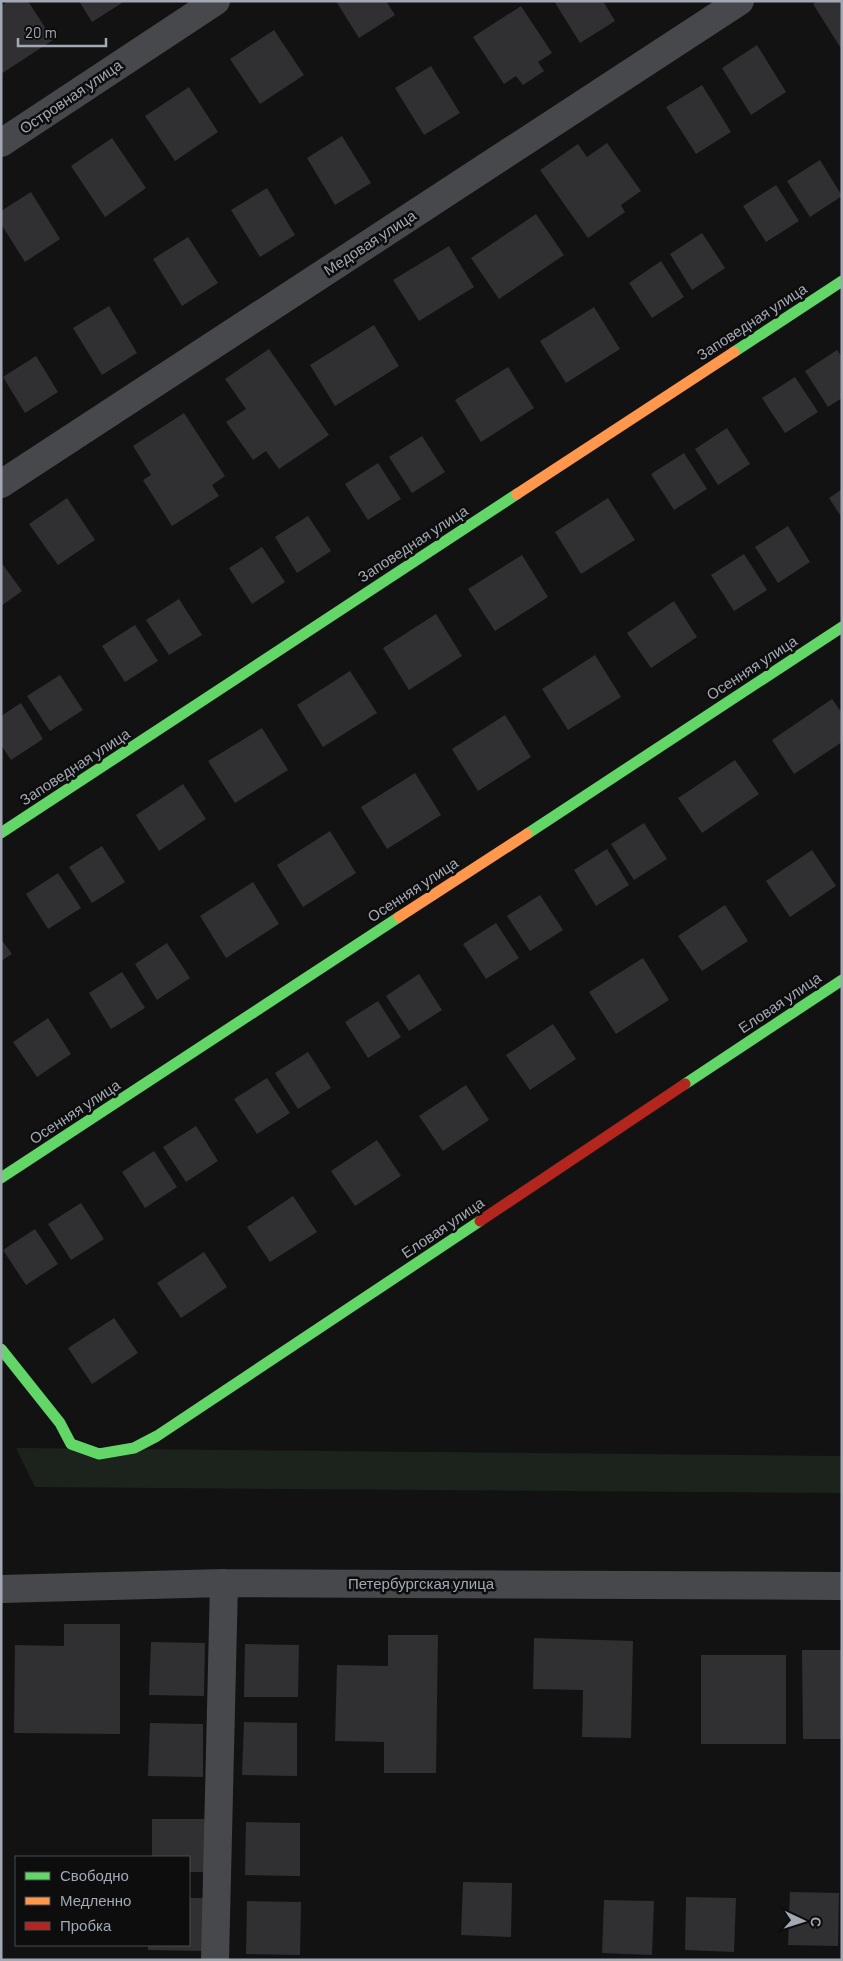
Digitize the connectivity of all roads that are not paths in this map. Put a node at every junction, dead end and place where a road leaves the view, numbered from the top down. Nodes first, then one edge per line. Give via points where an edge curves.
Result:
1 (216, 1) edge
2 (740, 1) edge
3 (1, 143) edge
4 (842, 280) edge
5 (1, 484) edge
6 (842, 627) edge
7 (1, 833) edge
8 (842, 980) edge
9 (1, 1178) edge
10 (1, 1349) edge
11 (224, 1583) junction
12 (842, 1586) edge
13 (1, 1589) edge
14 (215, 1960) edge

1 - 3 street, Островная улица
2 - 5 street, Медовая улица
4 - 7 street, Заповедная улица
6 - 9 street, Осенняя улица
8 - 10 street, Еловая улица via 157,1436 134,1448 99,1454 71,1444 60,1422
11 - 12 street, Петербургская улица
11 - 13 street, Петербургская улица
11 - 14 street

